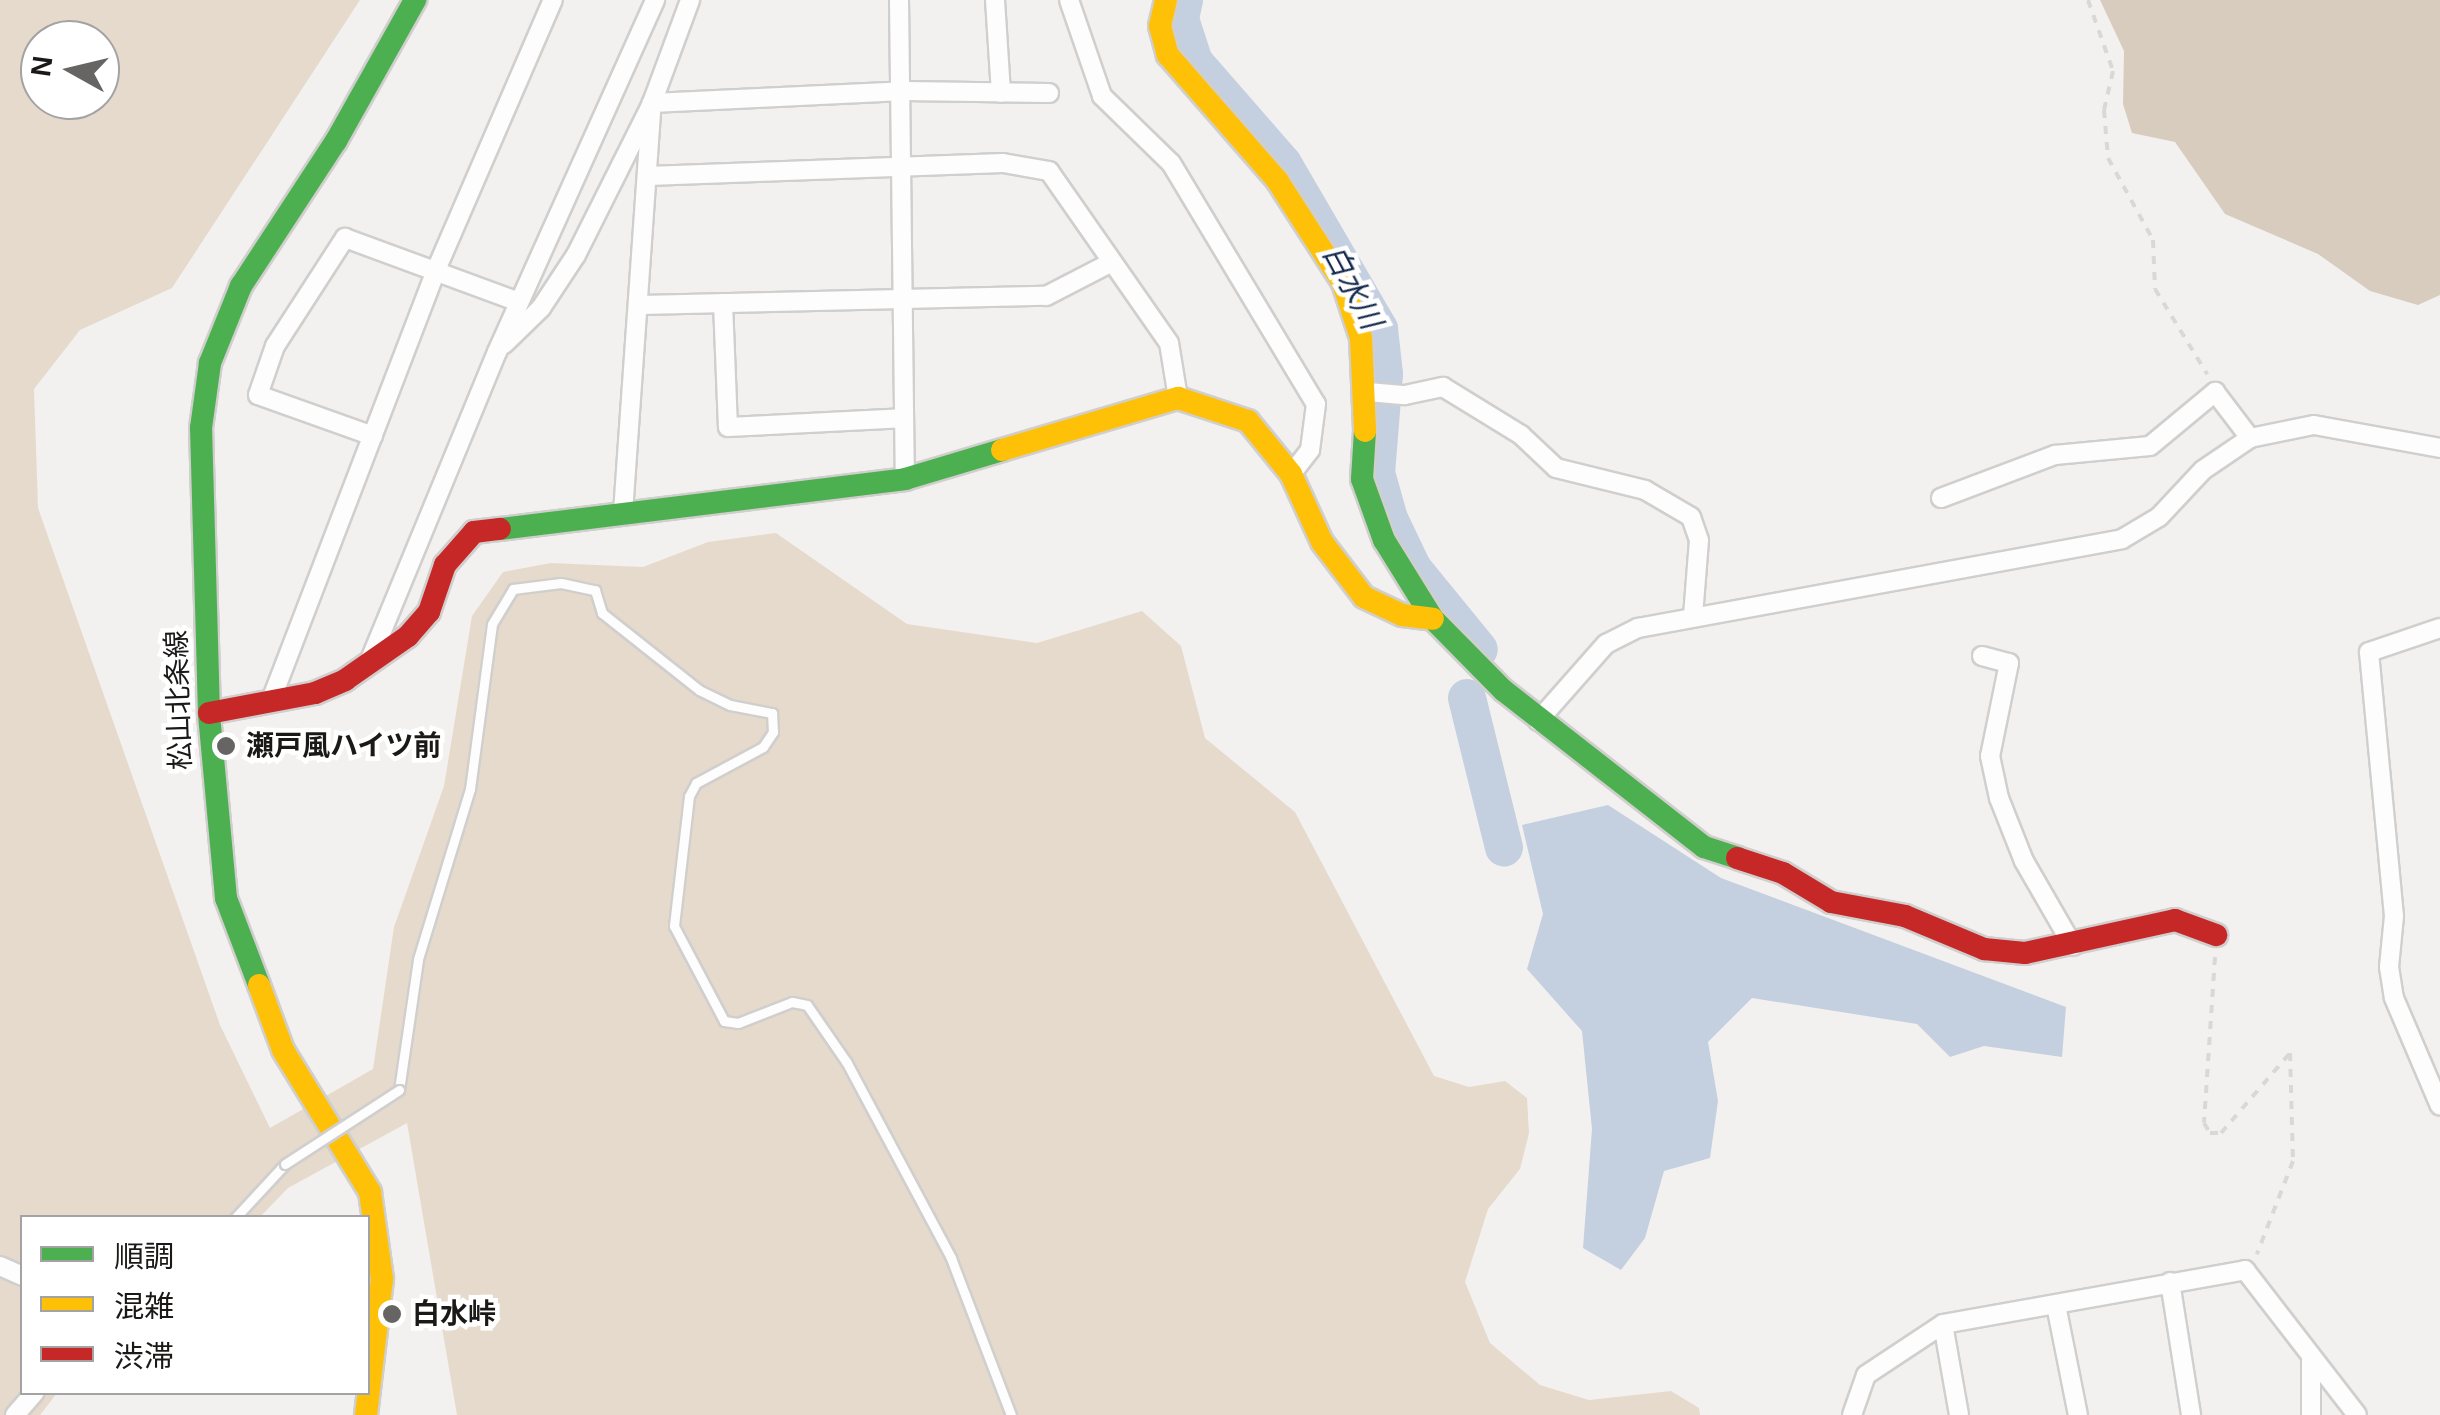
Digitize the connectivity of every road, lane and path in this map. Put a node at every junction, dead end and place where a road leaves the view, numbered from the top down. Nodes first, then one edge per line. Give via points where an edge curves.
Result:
1 (415, 0) edge
2 (553, 0) edge
3 (655, 0) edge
4 (690, 0) edge
5 (899, 0) edge
6 (995, 0) edge
7 (1069, 0) edge
8 (1166, 0) edge
9 (2088, 0) edge
10 (904, 91) junction
11 (1001, 93) junction
12 (1049, 93) dead end
13 (652, 103) junction
14 (896, 167) junction
15 (648, 176) junction
16 (1112, 262) junction
17 (436, 270) junction
18 (900, 299) junction
19 (519, 302) junction
20 (723, 303) junction
21 (639, 305) junction
22 (497, 352) junction
23 (1368, 392) junction
24 (2215, 392) junction
25 (1178, 398) junction
26 (904, 418) junction
27 (373, 436) junction
28 (2250, 438) junction
29 (2440, 448) edge
30 (1291, 474) junction
31 (906, 479) junction
32 (1941, 498) dead end
33 (624, 514) junction
34 (1692, 617) junction
35 (1433, 620) junction
36 (2440, 628) edge
37 (1982, 656) dead end
38 (370, 660) junction
39 (270, 703) junction
40 (208, 713) junction
41 (1538, 720) junction
42 (2216, 935) joint
43 (2074, 946) junction
44 (2440, 1106) edge
45 (237, 1215) edge
46 (2265, 1265) dead end
47 (2170, 1282) junction
48 (2056, 1305) junction
49 (1943, 1324) junction
50 (2311, 1356) junction
51 (370, 1381) edge
52 (33, 1395) edge
53 (16, 1415) edge
54 (1011, 1415) edge
55 (1852, 1415) edge
56 (1959, 1415) edge
57 (2078, 1415) edge
58 (2192, 1415) edge
59 (2311, 1415) edge
60 (2356, 1415) edge

1 - 40 street, 松山北条線 via 336,142 242,286 210,362 201,428
2 - 17 street
3 - 19 street
4 - 13 street
5 - 10 street
6 - 11 street
7 - 30 street via 1102,96 1171,163 1316,404 1310,450
8 - 23 street via 1160,26 1168,54 1277,180 1343,283 1361,338
9 - 24 path via 2113,71 2104,110 2108,158 2153,240 2155,289 2191,339
10 - 11 street
10 - 13 street
10 - 14 street
11 - 12 street
13 - 15 street
13 - 22 street via 576,255 541,308
14 - 15 street
14 - 16 street via 1004,163 1049,172
14 - 18 street
15 - 21 street
16 - 18 street via 1046,296
16 - 25 street via 1170,342
17 - 19 street
17 - 27 street
17 - 27 street via 345,238 275,346 258,395
18 - 20 street
18 - 26 street
19 - 22 street
20 - 21 street
20 - 26 street via 728,427
21 - 33 street
22 - 38 street
23 - 34 street via 1405,395 1443,387 1521,436 1556,468 1645,490 1690,517 1700,540
23 - 35 street via 1362,478 1384,540
24 - 28 street
24 - 32 street via 2150,446 2055,455
25 - 30 street via 1248,421
25 - 31 street
26 - 31 street
27 - 39 street
28 - 29 street via 2314,425
28 - 34 street via 2203,470 2159,517 2122,539
30 - 35 street via 1322,542 1364,597 1402,615
31 - 33 street
33 - 38 street via 474,532 445,564 429,612
34 - 41 street via 1638,628 1606,644
35 - 41 street
36 - 44 street via 2369,652 2394,916 2389,967 2394,998
37 - 43 street via 2008,663 1990,756 1999,798 2024,861
38 - 39 street via 315,693
39 - 40 street
40 - 51 street, 松山北条線 via 226,898 283,1050 370,1192 382,1279
41 - 43 street via 1704,847 1783,873 1831,902 1905,916 1984,949 2025,953
42 - 43 street via 2175,920
42 - 46 path via 2204,1123 2210,1133 2220,1133 2290,1052 2292,1162 2254,1250
45 - 54 lane, bridge via 285,1164 399,1090 422,941 470,788 492,624 513,589 560,583 595,590 602,613 687,681 730,704 772,713 773,732 763,747 696,783 688,796 674,926 724,1022 792,1002 806,1005 847,1063 951,1258
47 - 48 street
47 - 50 street via 2245,1270
47 - 58 street
48 - 49 street
48 - 57 street
49 - 55 street via 1866,1375
49 - 56 street
50 - 59 street
50 - 60 street
52 - 53 street

